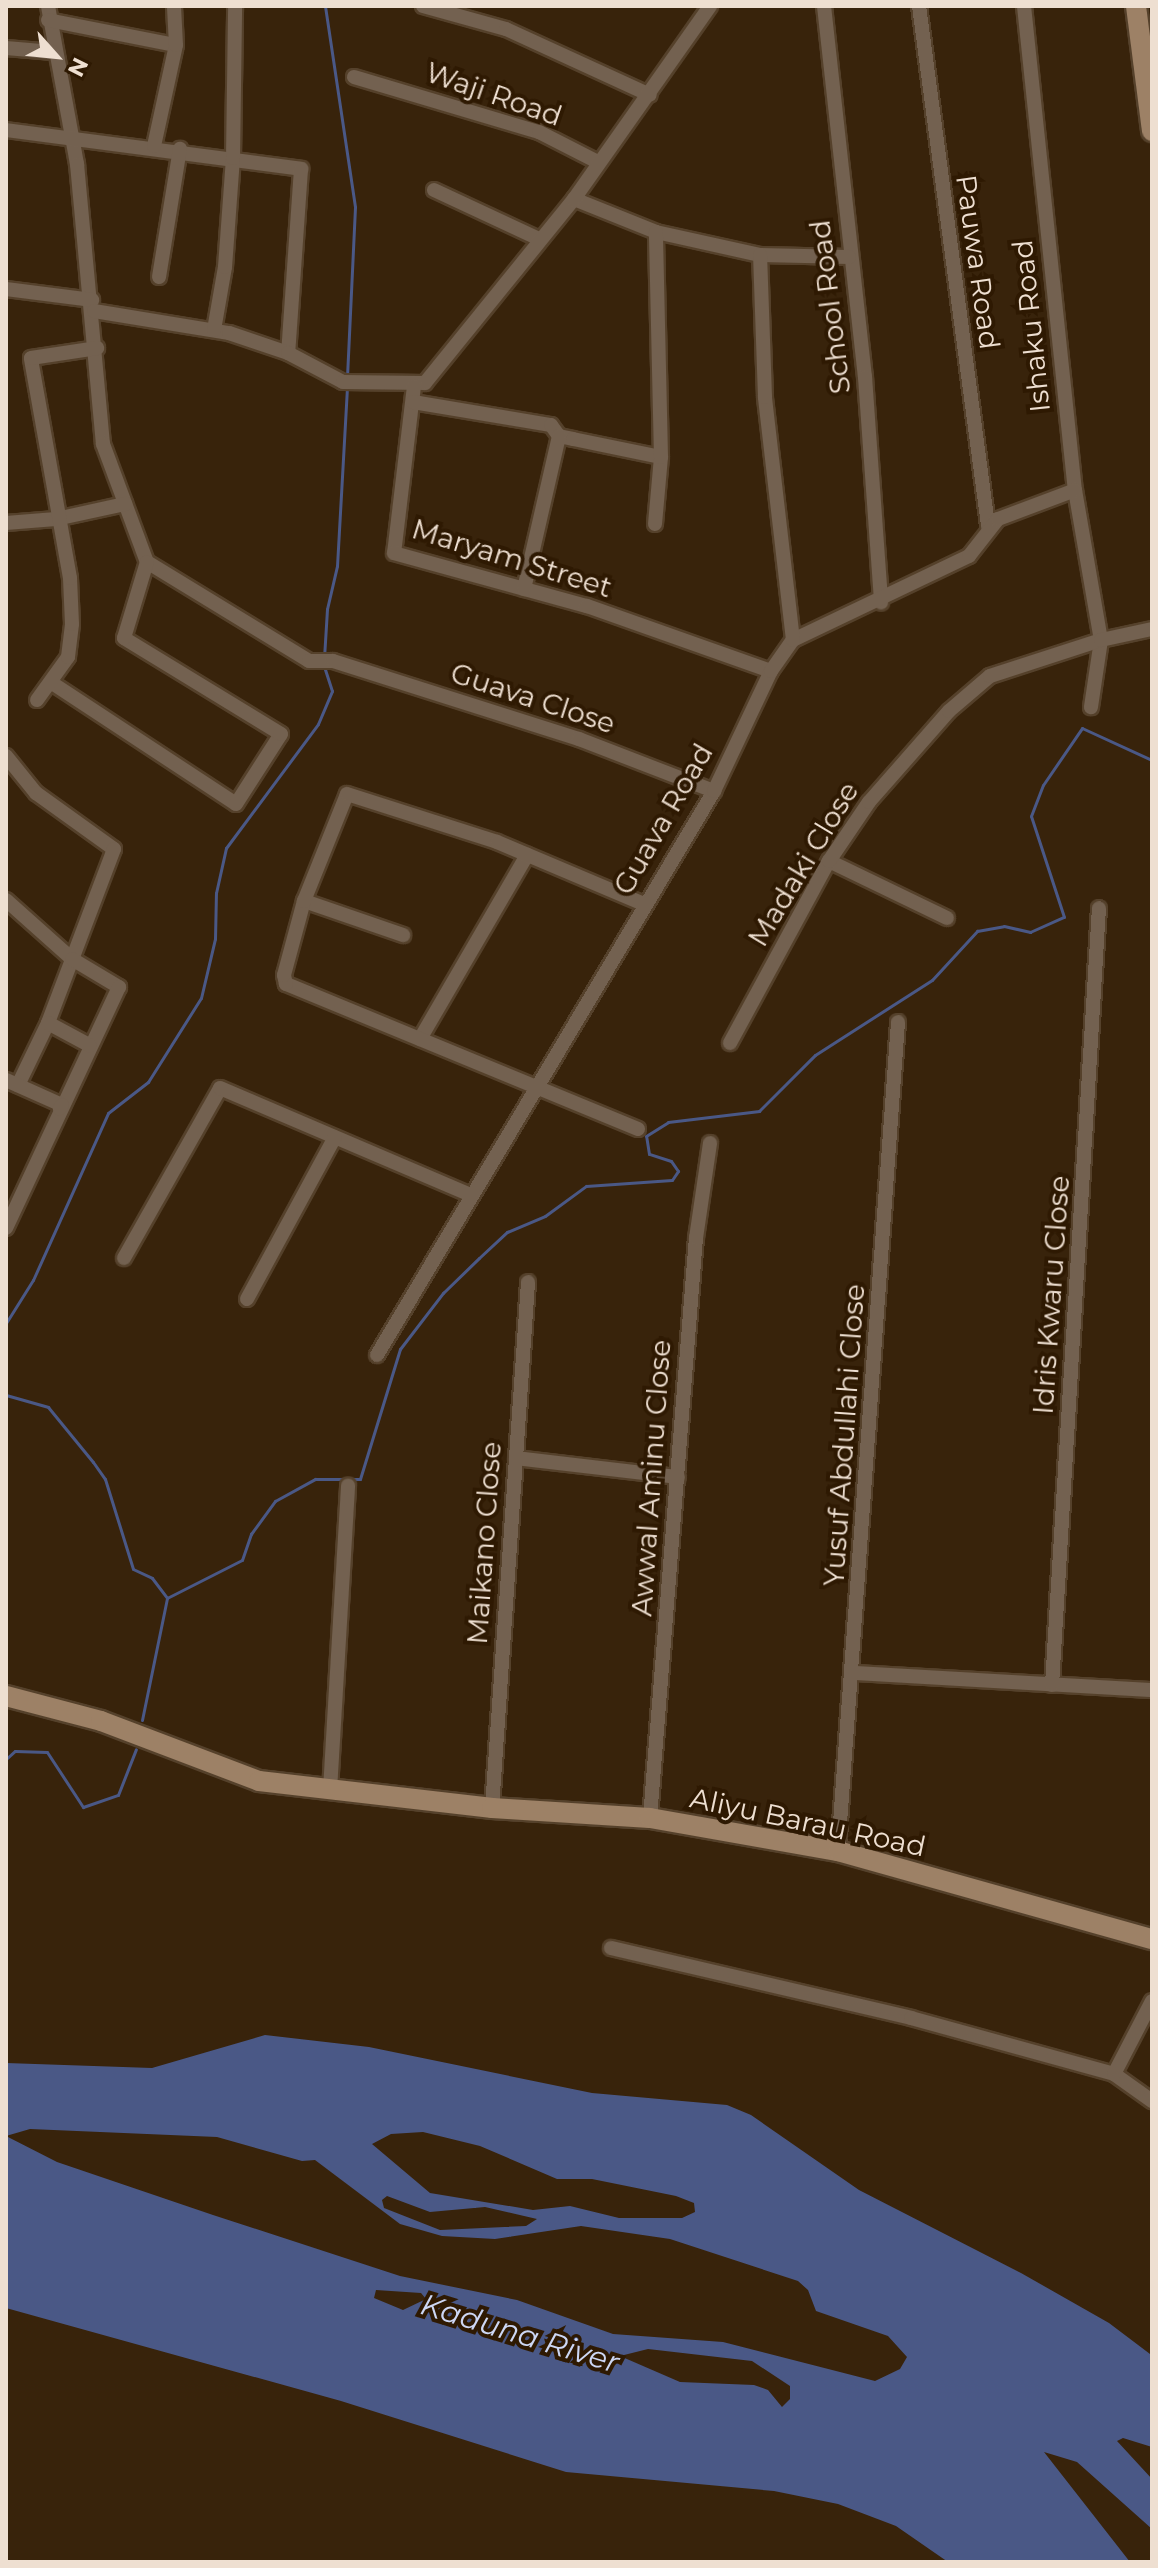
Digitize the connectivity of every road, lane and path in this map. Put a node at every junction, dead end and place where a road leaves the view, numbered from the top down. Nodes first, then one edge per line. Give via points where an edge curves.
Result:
1 (174, 6) edge
2 (235, 6) edge
3 (423, 6) edge
4 (824, 6) edge
5 (919, 6) edge
6 (1024, 6) edge
7 (1136, 6) edge
8 (704, 8) edge
9 (48, 13) edge
10 (176, 45) junction
11 (6, 48) edge
12 (53, 52) junction
13 (354, 77) dead end
14 (650, 95) junction
15 (6, 130) edge
16 (1152, 131) edge
17 (73, 138) junction
18 (154, 146) junction
19 (180, 149) junction
20 (233, 158) junction
21 (598, 162) junction
22 (434, 190) dead end
23 (574, 199) junction
24 (656, 232) junction
25 (539, 239) junction
26 (760, 255) junction
27 (849, 257) junction
28 (159, 277) dead end
29 (6, 289) edge
30 (93, 305) junction
31 (214, 330) junction
32 (97, 348) junction
33 (288, 353) junction
34 (413, 394) junction
35 (559, 436) junction
36 (661, 457) junction
37 (1075, 490) junction
38 (125, 504) junction
39 (56, 519) junction
40 (6, 523) edge
41 (655, 524) dead end
42 (988, 525) junction
43 (147, 562) junction
44 (524, 589) junction
45 (881, 602) junction
46 (1152, 629) edge
47 (793, 640) junction
48 (1101, 640) junction
49 (771, 671) junction
50 (52, 683) junction
51 (37, 700) dead end
52 (1091, 707) dead end
53 (6, 756) edge
54 (714, 791) junction
55 (527, 855) junction
56 (829, 861) junction
57 (6, 900) edge
58 (304, 901) junction
59 (644, 904) junction
60 (1099, 908) dead end
61 (947, 918) dead end
62 (403, 935) dead end
63 (72, 959) junction
64 (898, 1022) dead end
65 (48, 1023) junction
66 (420, 1039) junction
67 (730, 1043) dead end
68 (89, 1045) junction
69 (12, 1082) edge
70 (533, 1086) junction
71 (60, 1108) junction
72 (638, 1129) dead end
73 (335, 1137) junction
74 (710, 1143) dead end
75 (469, 1194) junction
76 (11, 1200) edge
77 (6, 1228) edge
78 (124, 1258) dead end
79 (528, 1282) dead end
80 (247, 1299) dead end
81 (377, 1355) dead end
82 (516, 1458) junction
83 (678, 1477) junction
84 (348, 1486) dead end
85 (854, 1673) junction
86 (1052, 1685) junction
87 (1152, 1690) edge
88 (6, 1696) edge
89 (330, 1790) junction
90 (492, 1808) junction
91 (650, 1818) junction
92 (838, 1851) junction
93 (1152, 1939) edge
94 (611, 1948) dead end
95 (1152, 2001) edge
96 (1114, 2074) junction
97 (1152, 2101) edge

1 - 10 street
2 - 20 street
3 - 14 street via 506,29
4 - 27 street, School Road
5 - 42 street, Pauwa Road
6 - 37 street, Ishaku Road
7 - 16 street
8 - 14 street
9 - 10 street
9 - 12 street
10 - 18 street
11 - 12 street
12 - 17 street
13 - 21 street, Waji Road via 539,132
14 - 21 street
15 - 17 street
17 - 18 street
17 - 30 street
18 - 19 street
19 - 20 street
19 - 28 street
20 - 31 street via 225,267
20 - 33 street via 301,169
21 - 23 street
22 - 25 street
23 - 24 street
23 - 25 street
24 - 26 street
24 - 36 street
25 - 34 street
26 - 27 street
26 - 47 street via 765,397
27 - 45 street, School Road via 865,377
29 - 30 street
30 - 31 street
30 - 32 street
31 - 33 street
32 - 38 street via 103,444
32 - 39 street via 31,358
33 - 34 street via 348,383
34 - 35 street via 551,425
34 - 44 street, Maryam Street via 394,553
35 - 36 street
35 - 44 street
36 - 41 street
37 - 42 street
37 - 48 street, Ishaku Road
38 - 39 street
38 - 43 street
39 - 40 street
39 - 50 street via 70,578 72,624 68,657
42 - 45 street via 969,556
43 - 50 street via 124,638 281,734 236,804
43 - 54 street, Guava Close via 309,661 333,661 579,739
44 - 49 street, Maryam Street
45 - 47 street
46 - 48 street, Madaki Close
47 - 49 street, Guava Road
48 - 52 street, Ishaku Road
48 - 56 street, Madaki Close via 990,676 909,751
49 - 54 street, Guava Road
50 - 51 street
53 - 63 street via 36,793 114,849
54 - 59 street, Guava Road
55 - 58 street via 347,794
55 - 59 street
55 - 66 street
56 - 61 street
56 - 67 street, Madaki Close
57 - 63 street
58 - 62 street
58 - 66 street via 286,984
59 - 70 street, Guava Road
60 - 86 street, Idris Kwaru Close
63 - 65 street
63 - 68 street via 119,987
64 - 85 street, Yusuf Abdullahi Close
65 - 68 street
65 - 69 street
66 - 70 street
68 - 71 street
69 - 71 street
70 - 72 street
70 - 75 street, Guava Road
71 - 76 street
73 - 75 street
73 - 78 street via 220,1088
73 - 80 street
74 - 83 street, Awwal Aminu Close via 696,1238
75 - 81 street, Guava Road
76 - 77 street
79 - 82 street, Maikano Close
82 - 83 street
82 - 90 street, Maikano Close
83 - 91 street, Awwal Aminu Close
84 - 89 street
85 - 86 street
85 - 92 street, Yusuf Abdullahi Close
86 - 87 street
88 - 89 street, Aliyu Barau Road via 101,1721 259,1781
89 - 90 street, Aliyu Barau Road
90 - 91 street, Aliyu Barau Road
91 - 92 street, Aliyu Barau Road
92 - 93 street, Aliyu Barau Road
94 - 96 street via 911,2018
95 - 96 street
96 - 97 street

